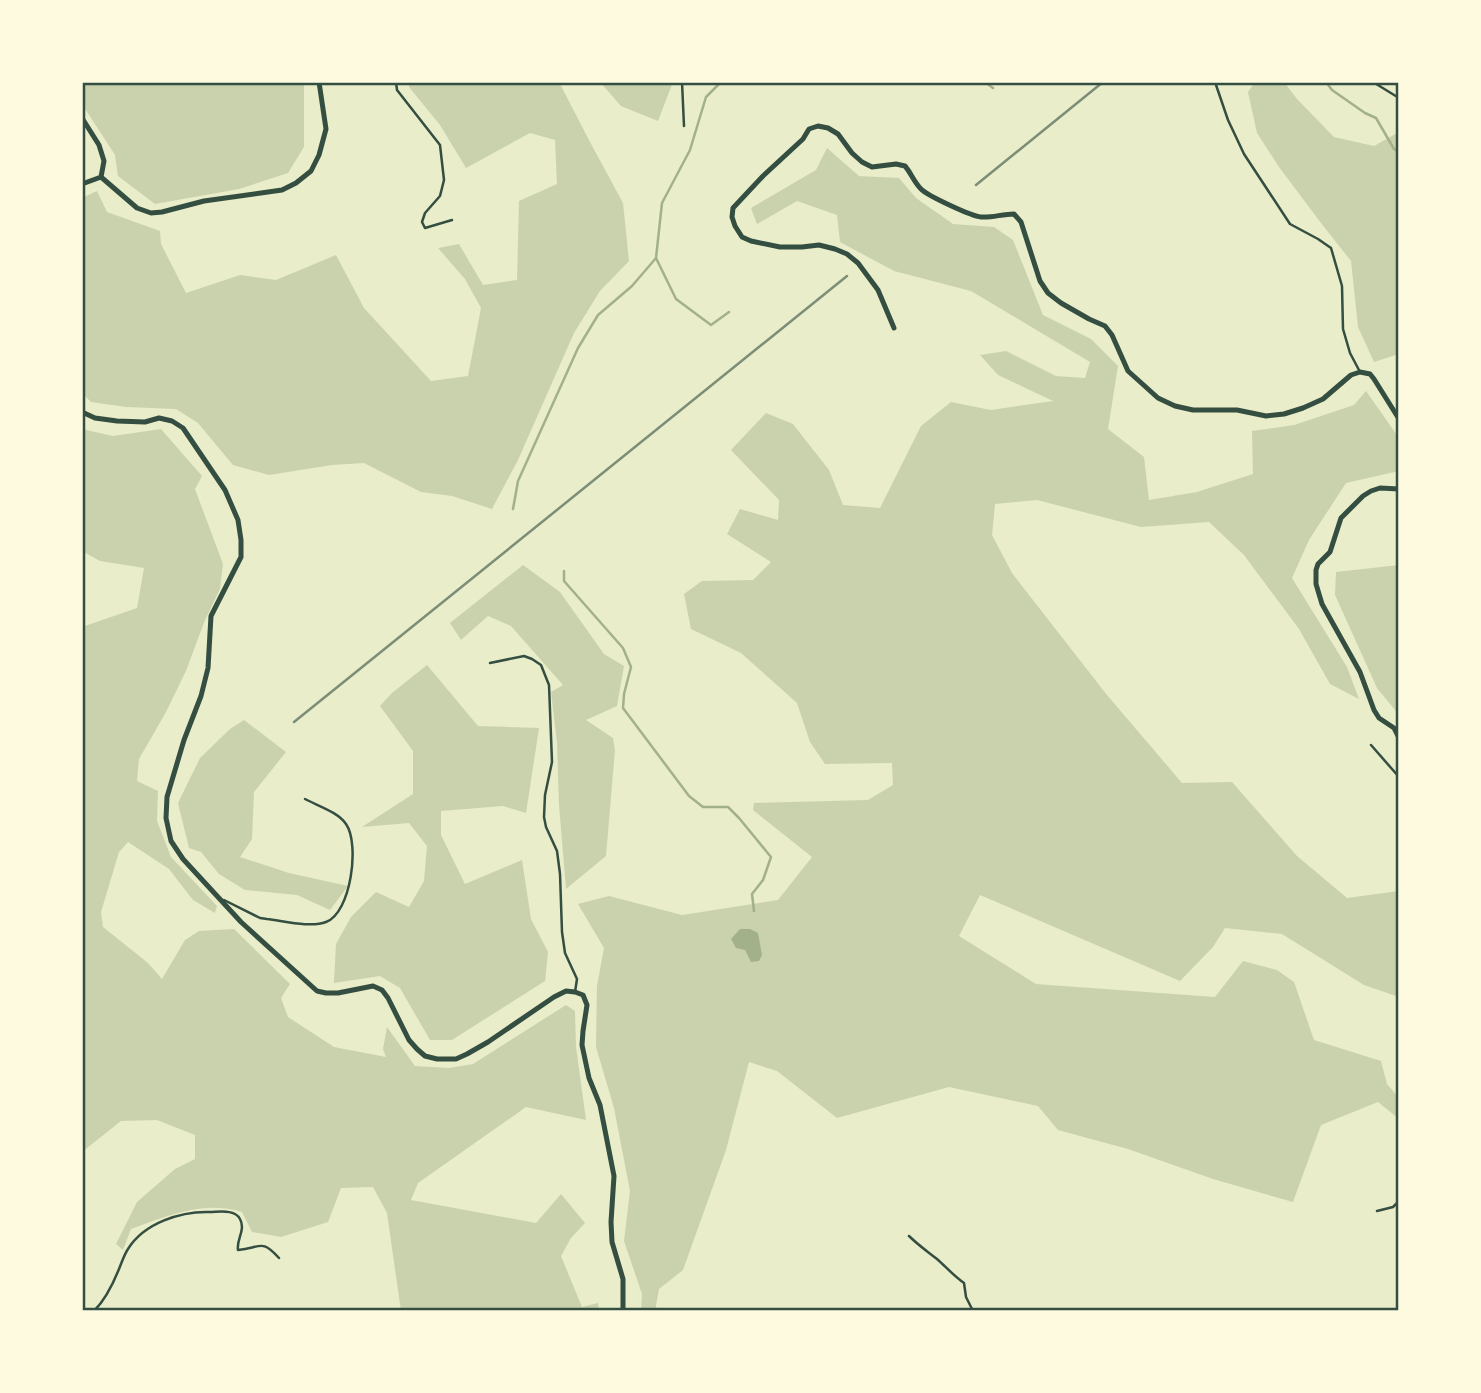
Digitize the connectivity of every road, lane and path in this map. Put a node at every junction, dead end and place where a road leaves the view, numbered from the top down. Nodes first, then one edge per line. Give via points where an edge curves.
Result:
1 (319, 82) edge
2 (396, 82) edge
3 (682, 82) edge
4 (1215, 82) edge
5 (1373, 82) edge
6 (1399, 98) edge
7 (82, 118) edge
8 (684, 126) dead end
9 (101, 177) junction
10 (82, 184) edge
11 (452, 220) dead end
12 (894, 328) dead end
13 (1360, 372) junction
14 (82, 412) edge
15 (1399, 419) edge
16 (1399, 489) edge
17 (490, 663) dead end
18 (1399, 738) edge
19 (1371, 745) dead end
20 (1399, 777) edge
21 (305, 799) dead end
22 (218, 898) junction
23 (575, 992) junction
24 (1399, 1200) edge
25 (1377, 1211) dead end
26 (909, 1236) dead end
27 (279, 1258) dead end
28 (94, 1311) edge
29 (623, 1311) edge
30 (973, 1311) edge

1 - 9 street via 326,129 319,155 311,171 282,190 151,213 137,208
2 - 11 lane via 397,90 440,145 444,180 440,196 422,222 425,228
3 - 8 lane
4 - 13 lane via 1244,154 1290,224 1331,248 1342,286 1343,329
5 - 6 lane
7 - 9 street via 99,145 104,161
9 - 10 street
12 - 13 street via 878,290 848,254 819,245 780,247 751,242 735,226 733,208 809,129 818,126 838,134 852,153 872,167 905,166 921,190 976,217 1014,214 1048,293 1105,326 1128,371 1158,398 1175,406 1284,414 1323,398
13 - 15 street via 1370,374
14 - 22 street via 117,421 159,418 183,428 225,490 238,520 241,557 211,616 208,668 166,807 171,841
16 - 18 street via 1371,491 1341,518 1330,552 1318,564 1316,584 1374,710
17 - 23 lane via 524,656 541,665 549,685 552,762 544,817 557,851 565,953 577,979
19 - 20 lane
21 - 22 lane via 340,817 350,831 354,853 347,895 334,916 314,924 260,918
22 - 23 street via 317,991 338,993 373,986 382,990 409,1040 425,1056 456,1059 554,997
23 - 29 street via 583,995 587,1005 582,1045 614,1176 612,1242 623,1279
24 - 25 lane via 1393,1207
26 - 30 lane via 964,1283
27 - 28 lane via 266,1246 238,1251 242,1227 237,1215 185,1213 138,1236

